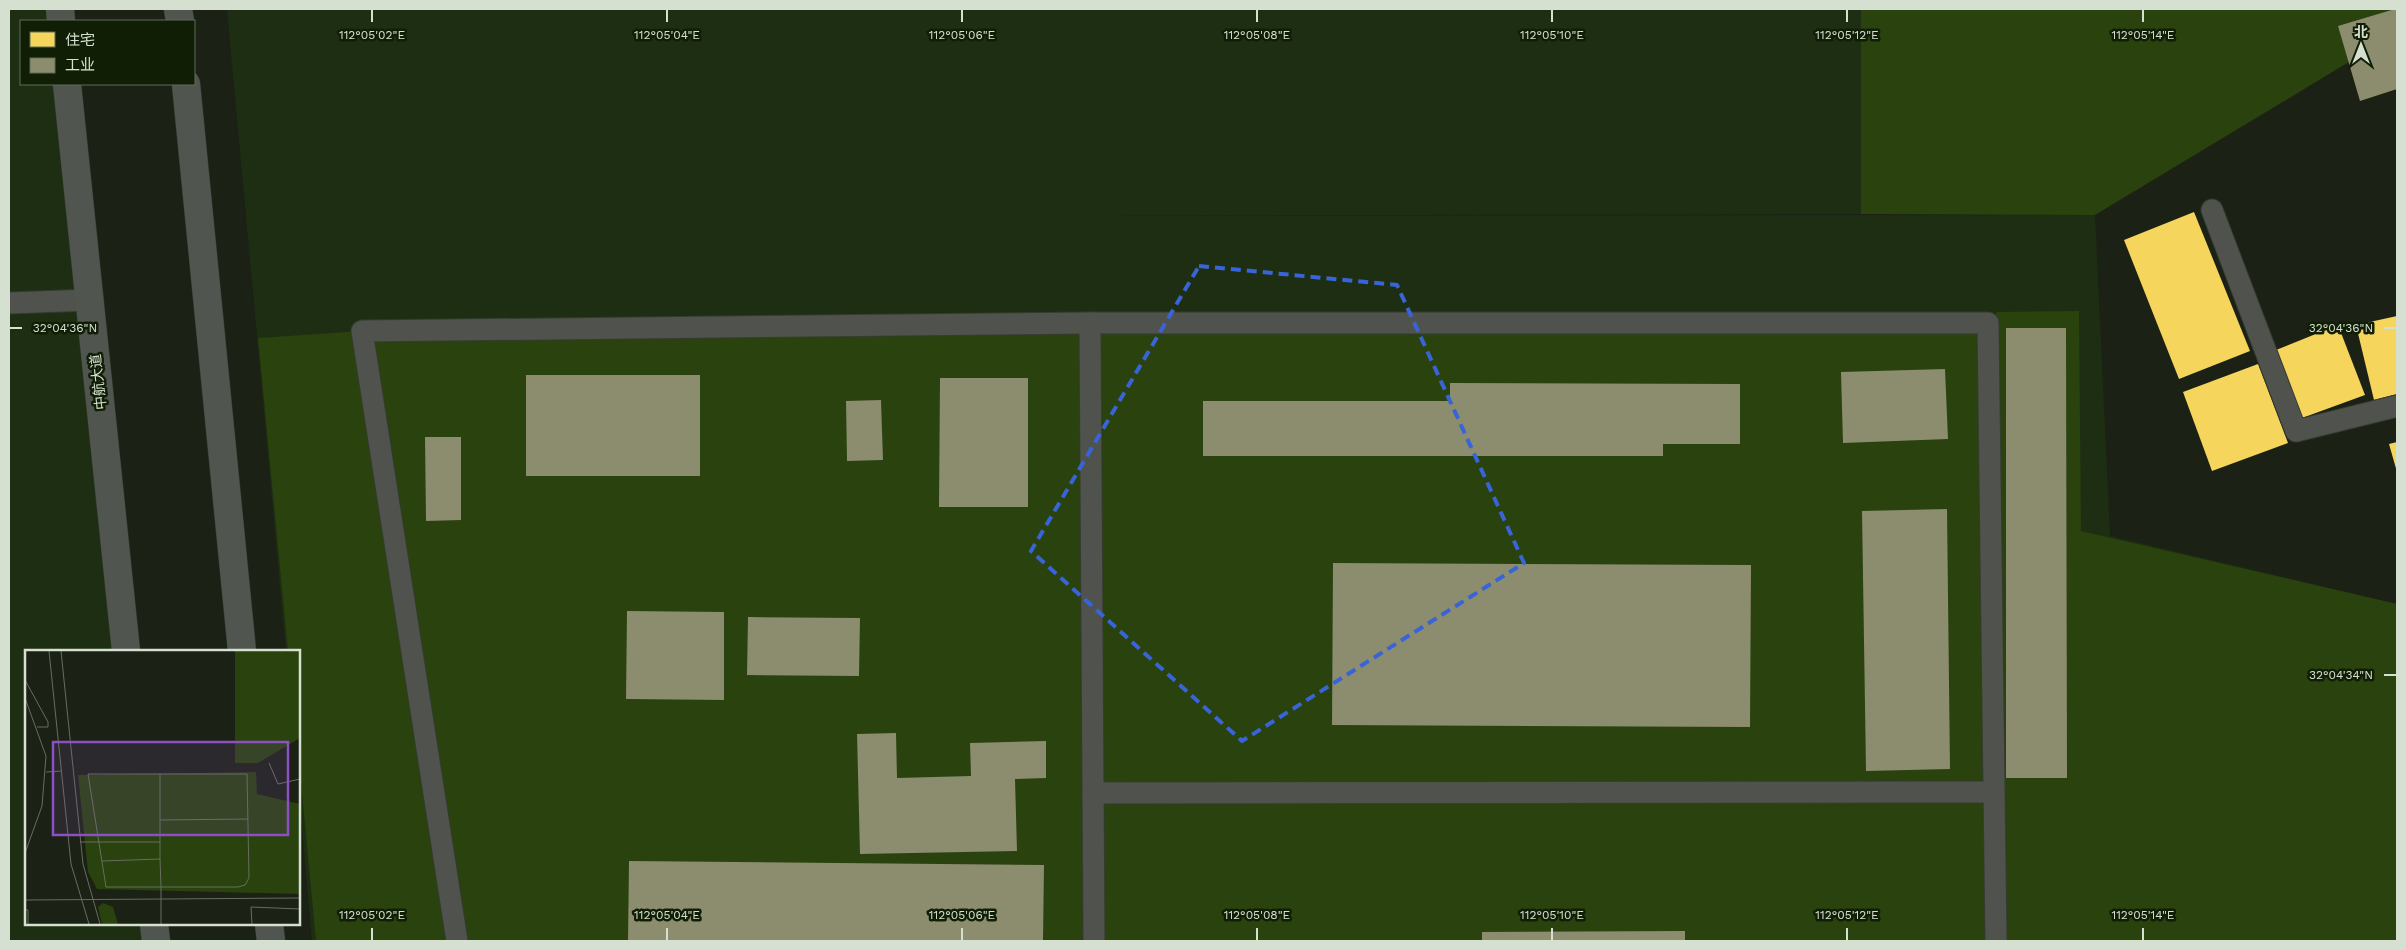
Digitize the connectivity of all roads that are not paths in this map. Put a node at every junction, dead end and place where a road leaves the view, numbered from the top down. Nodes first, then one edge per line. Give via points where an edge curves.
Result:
1 (67, 85) edge
2 (186, 85) edge
3 (2212, 210) dead end
4 (90, 300) junction
5 (9, 302) edge
6 (1090, 324) junction
7 (2397, 406) edge
8 (126, 650) edge
9 (242, 650) edge
10 (1994, 792) junction
11 (1093, 793) junction
12 (154, 925) edge
13 (269, 925) edge
14 (156, 941) edge
15 (271, 941) edge
16 (457, 941) edge
17 (1094, 941) edge
18 (1996, 941) edge

1 - 4 main road, 中航大道
2 - 9 main road
3 - 7 lane via 2296,431
4 - 5 lane
4 - 8 main road, 中航大道
6 - 10 lane via 1988,324
6 - 11 lane
6 - 16 lane via 362,331
10 - 11 lane
10 - 18 lane
11 - 17 lane
12 - 14 main road
13 - 15 main road

